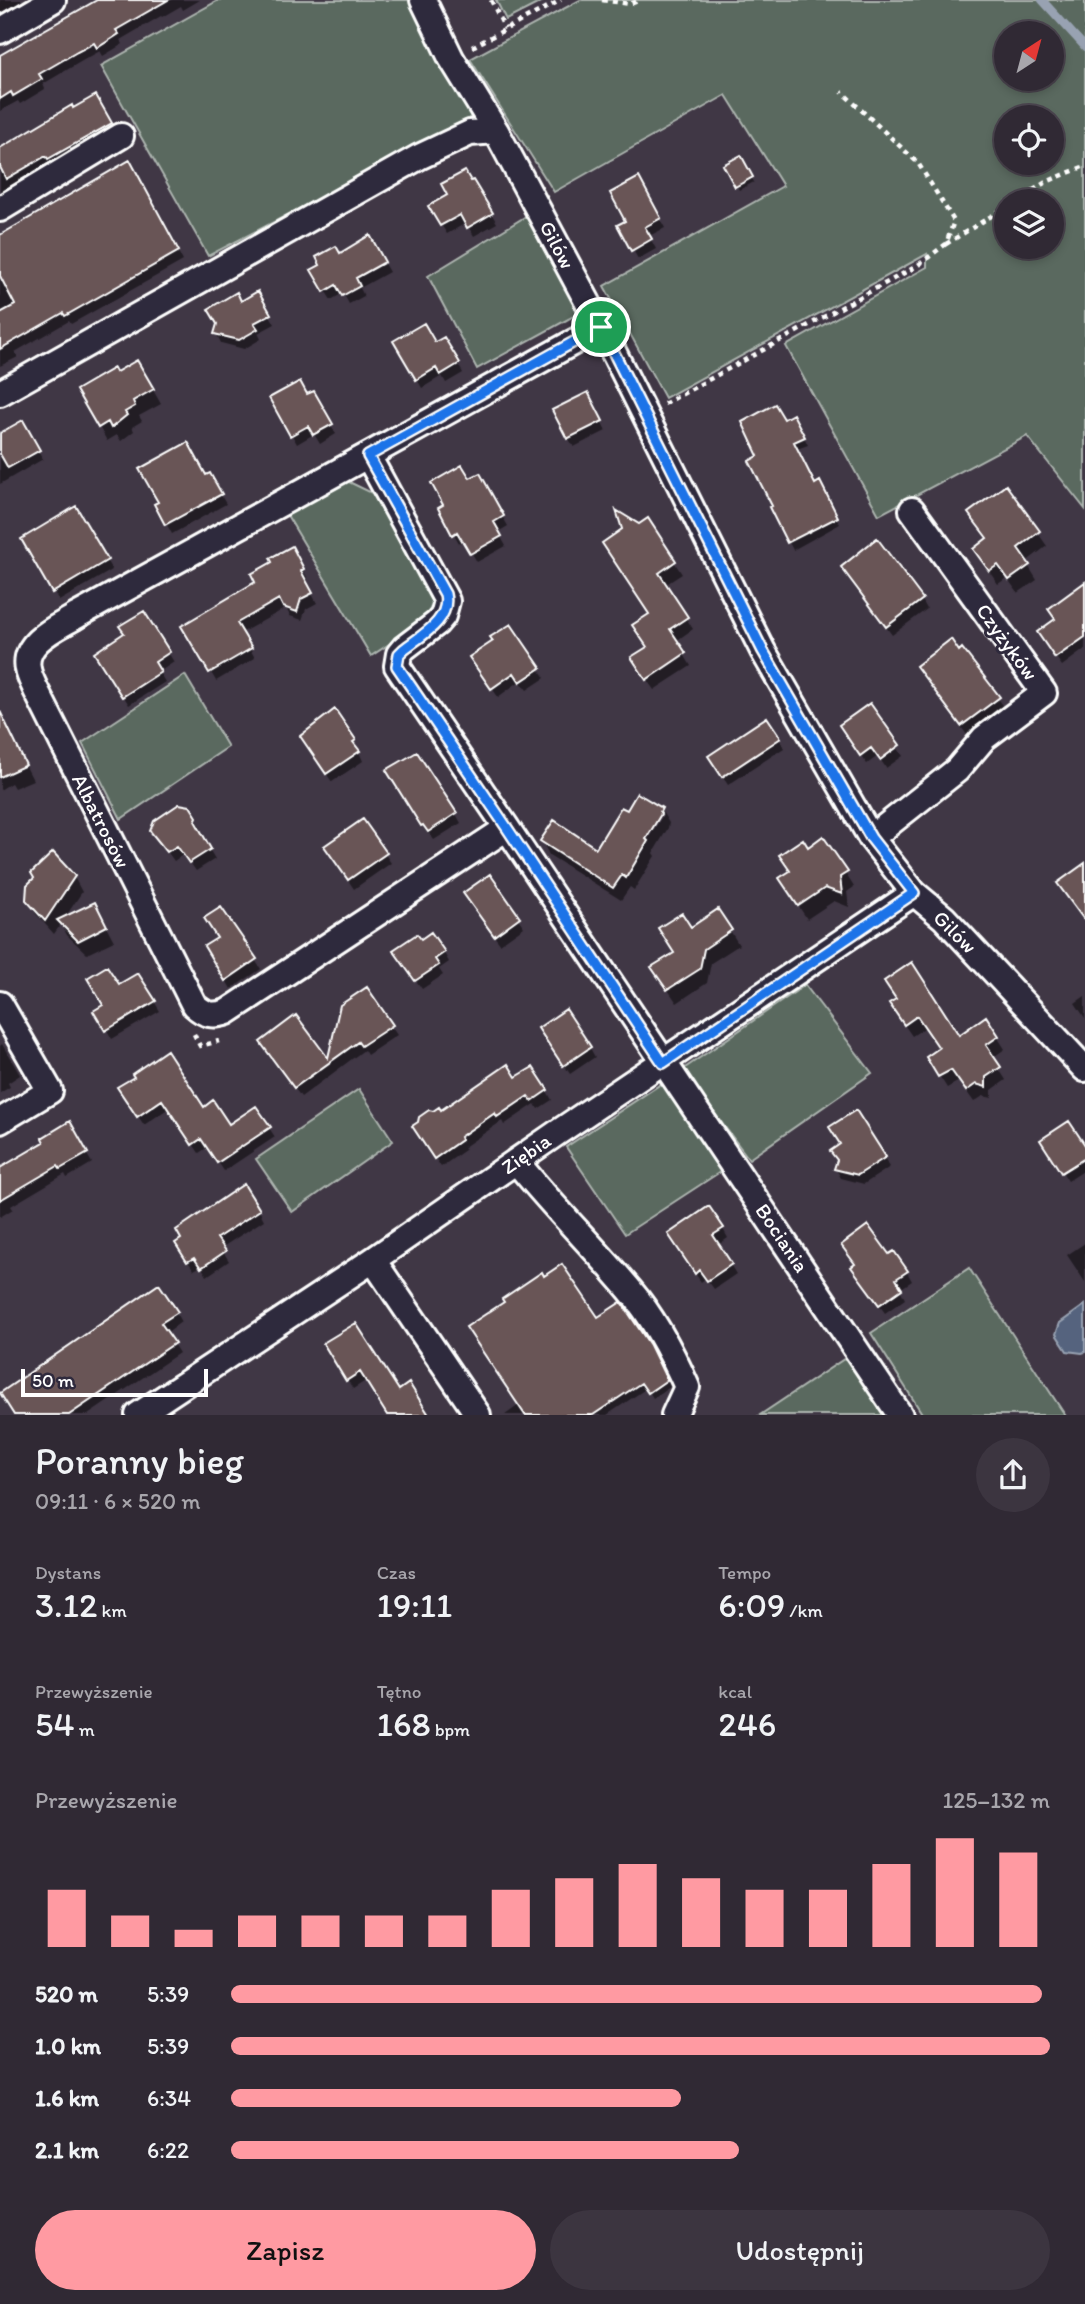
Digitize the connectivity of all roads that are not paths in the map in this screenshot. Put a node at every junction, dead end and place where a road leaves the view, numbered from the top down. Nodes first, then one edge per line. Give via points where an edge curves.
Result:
1 (53, 0) edge
2 (423, 0) edge
3 (0, 31) edge
4 (496, 131) junction
5 (121, 136) dead end
6 (0, 209) edge
7 (601, 327) junction
8 (0, 393) edge
9 (368, 456) junction
10 (912, 510) dead end
11 (507, 828) junction
12 (871, 838) junction
13 (914, 893) junction
14 (0, 1004) edge
15 (663, 1063) junction
16 (1085, 1069) edge
17 (0, 1121) edge
18 (516, 1161) junction
19 (373, 1260) junction
20 (138, 1415) edge
21 (478, 1415) edge
22 (674, 1415) edge
23 (900, 1415) edge

1 - 3 street
2 - 4 street, Gilów via 451,58
4 - 7 street, Gilów
4 - 8 street via 470,132 419,157
5 - 6 street
7 - 9 street, Albatrosów
7 - 12 street, Gilów via 763,651
9 - 11 street via 447,601 443,616 399,654 397,666
9 - 11 street, Albatrosów via 40,639 28,652 27,668 194,1005 203,1013 216,1016 227,1012
10 - 12 street, Czyżyków via 1044,693 984,738 957,771
11 - 15 street
12 - 13 street, Gilów
13 - 15 street, Ziębia
13 - 16 street, Gilów via 944,918
14 - 17 street via 50,1091
15 - 18 street, Ziębia
15 - 23 street, Bociania
18 - 19 street, Ziębia
18 - 22 street via 632,1292 675,1358 687,1387
19 - 20 street, Ziębia
19 - 21 street

